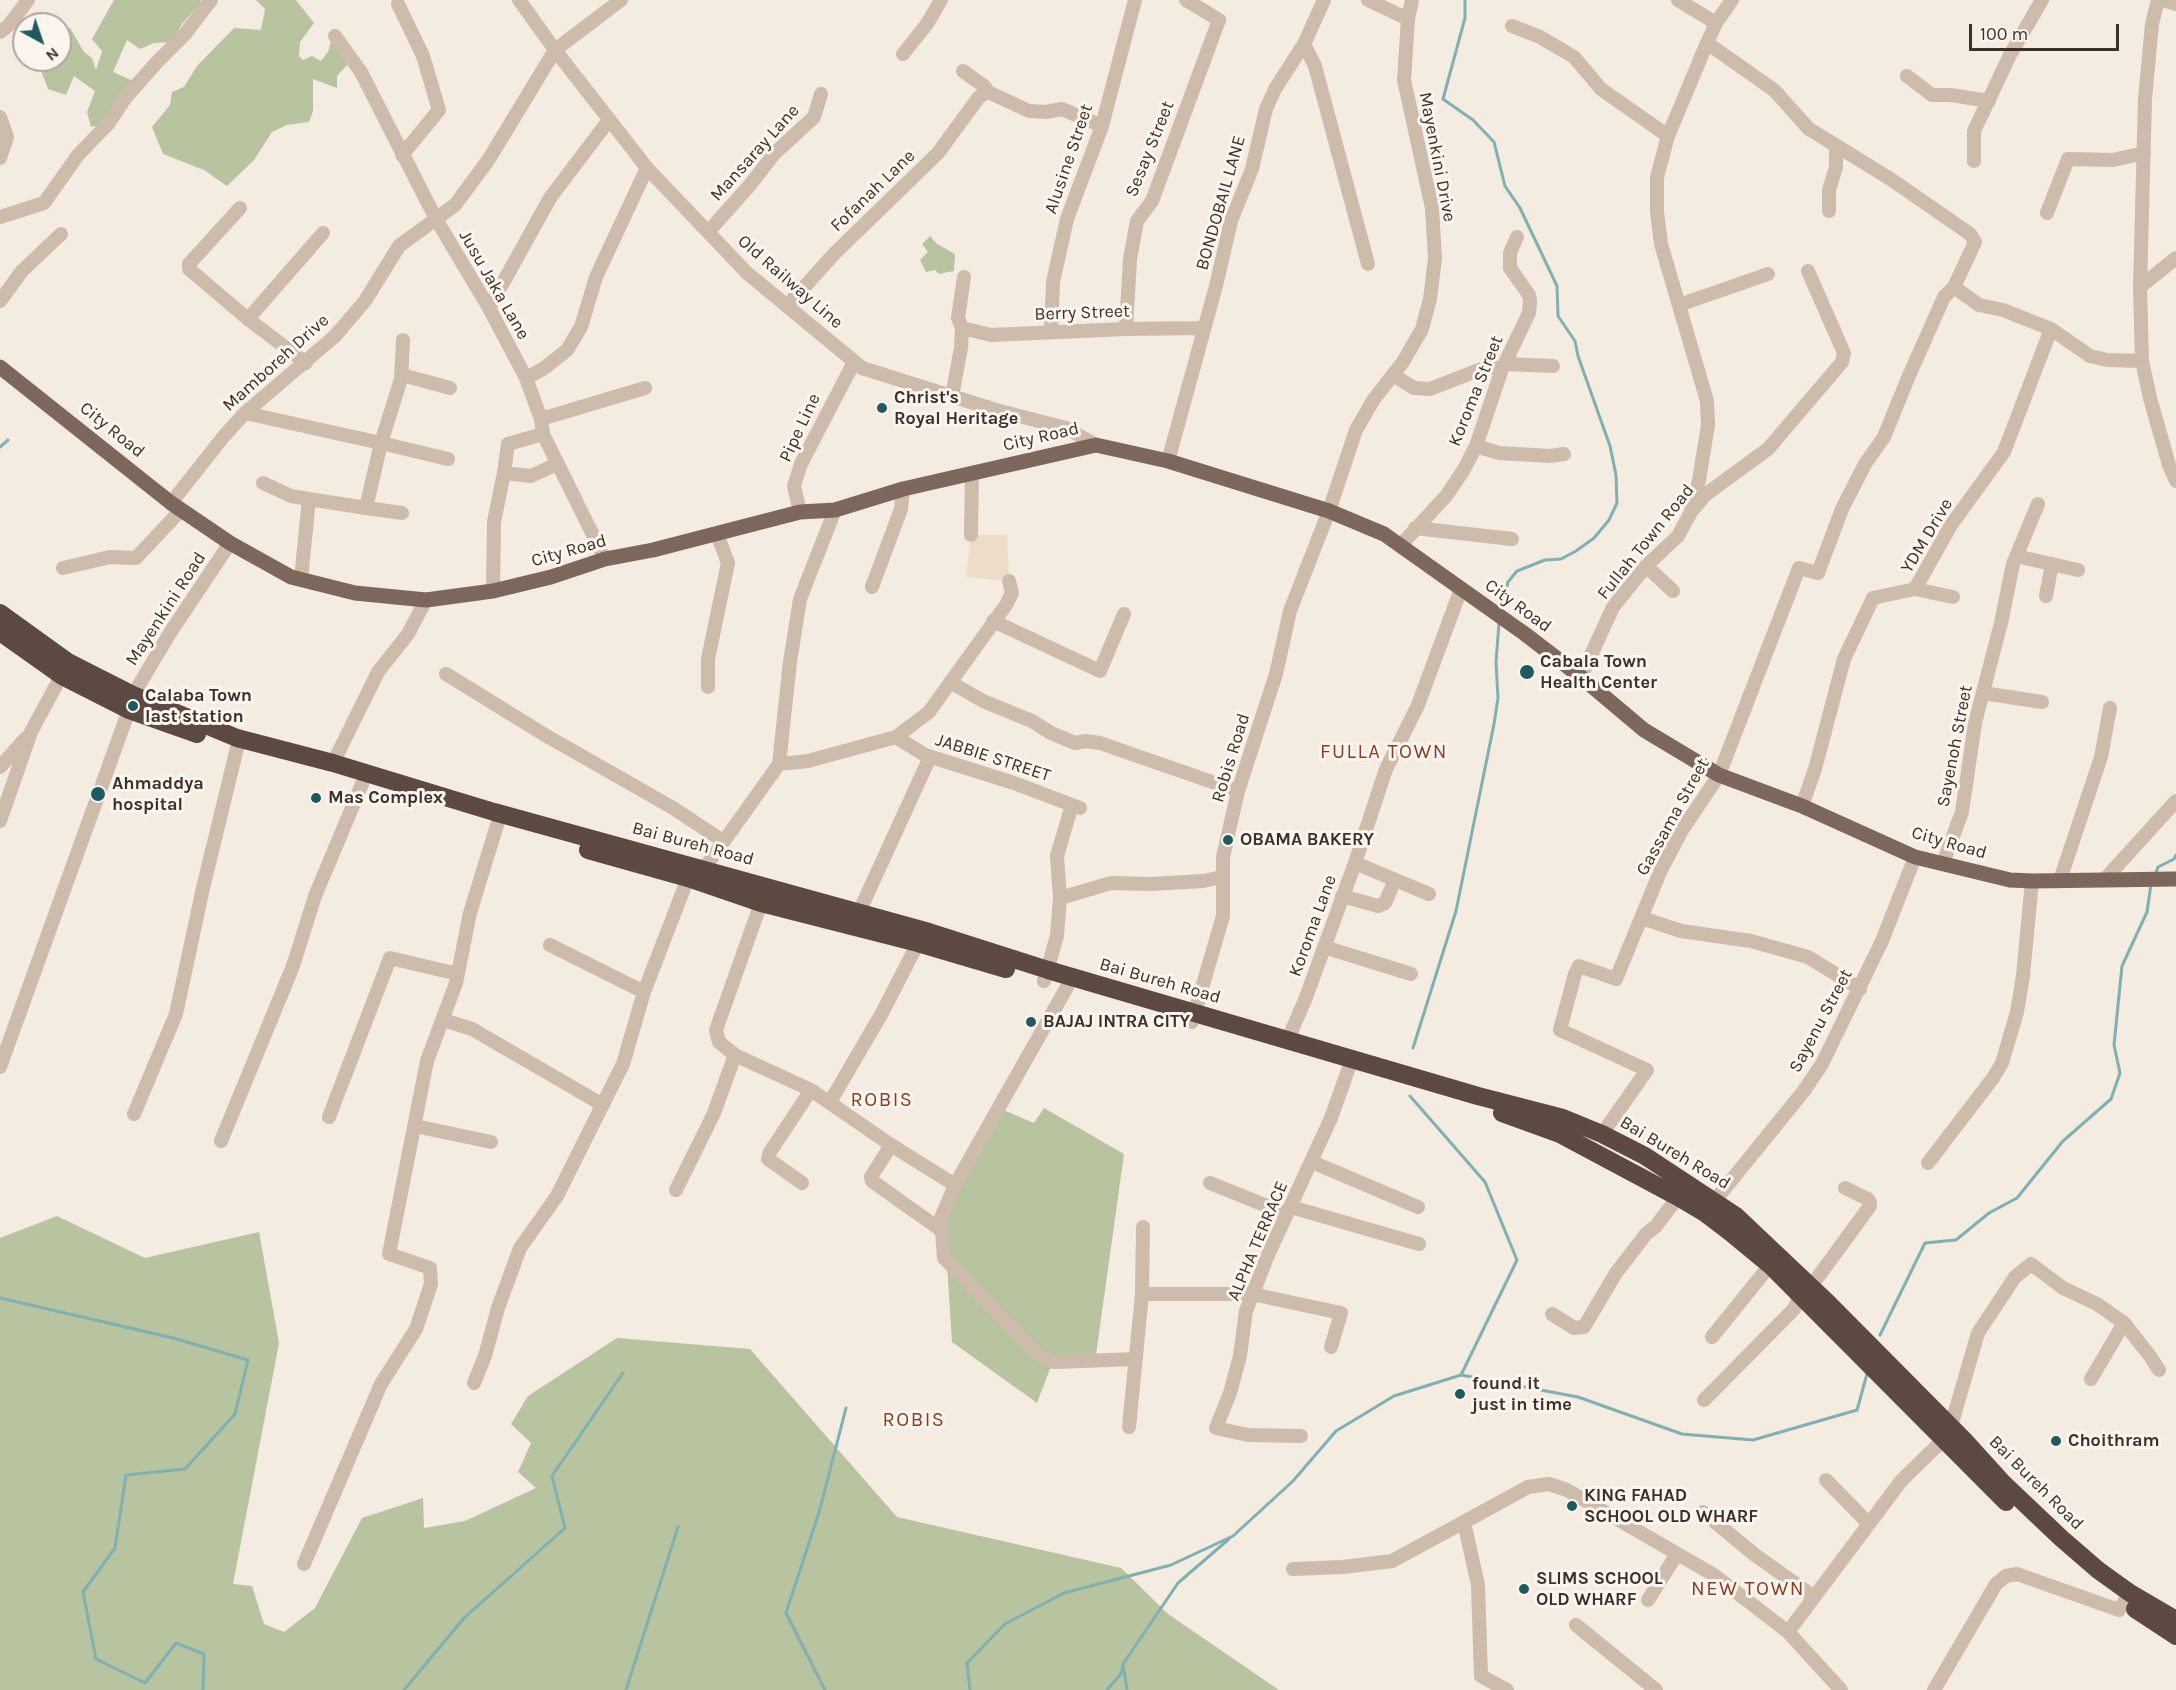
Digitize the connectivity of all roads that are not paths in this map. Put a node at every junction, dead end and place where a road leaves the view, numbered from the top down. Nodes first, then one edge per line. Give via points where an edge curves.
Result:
1 (28, 0) edge
2 (211, 0) edge
3 (519, 0) edge
4 (621, 0) edge
5 (941, 0) edge
6 (1135, 0) edge
7 (1186, 0) edge
8 (1324, 0) edge
9 (1368, 0) edge
10 (1412, 0) edge
11 (1678, 0) edge
12 (1732, 0) edge
13 (2042, 0) edge
14 (2157, 1) edge
15 (398, 4) dead end
16 (2176, 4) edge
17 (1408, 19) junction
18 (1716, 23) junction
19 (1512, 26) dead end
20 (0, 32) edge
21 (335, 36) dead end
22 (1707, 43) junction
23 (1304, 44) junction
24 (555, 50) junction
25 (903, 54) dead end
26 (963, 71) dead end
27 (1906, 76) dead end
28 (821, 94) dead end
29 (984, 95) junction
30 (1989, 101) junction
31 (0, 117) edge
32 (609, 120) junction
33 (1101, 126) junction
34 (1668, 136) junction
35 (1836, 147) junction
36 (2144, 153) junction
37 (402, 155) junction
38 (0, 158) edge
39 (1974, 161) dead end
40 (647, 168) junction
41 (240, 208) dead end
42 (1829, 211) dead end
43 (2047, 213) dead end
44 (0, 217) edge
45 (436, 219) junction
46 (708, 232) junction
47 (323, 233) dead end
48 (61, 234) dead end
49 (1517, 237) dead end
50 (2176, 258) edge
51 (1368, 264) dead end
52 (1808, 272) dead end
53 (1768, 274) dead end
54 (964, 277) dead end
55 (1954, 286) junction
56 (2140, 287) junction
57 (0, 301) edge
58 (1679, 305) junction
59 (787, 306) junction
60 (489, 308) junction
61 (249, 319) junction
62 (962, 328) junction
63 (1204, 328) junction
64 (1126, 329) junction
65 (2051, 329) junction
66 (1051, 332) junction
67 (403, 340) dead end
68 (2142, 361) junction
69 (854, 362) junction
70 (306, 363) junction
71 (1504, 366) junction
72 (1553, 366) dead end
73 (0, 367) edge
74 (402, 375) junction
75 (1393, 375) junction
76 (526, 378) junction
77 (450, 388) dead end
78 (645, 388) dead end
79 (952, 396) junction
80 (245, 414) junction
81 (541, 419) junction
82 (543, 434) junction
83 (381, 443) junction
84 (1095, 445) junction
85 (1476, 446) junction
86 (1564, 454) dead end
87 (448, 459) dead end
88 (1168, 461) junction
89 (557, 464) junction
90 (504, 473) junction
91 (972, 473) junction
92 (2176, 481) edge
93 (263, 483) dead end
94 (903, 489) junction
95 (309, 499) junction
96 (2038, 504) dead end
97 (176, 506) junction
98 (366, 508) junction
99 (800, 509) junction
100 (836, 510) junction
101 (781, 511) dead end
102 (1329, 511) junction
103 (1691, 512) junction
104 (402, 513) dead end
105 (1415, 528) junction
106 (717, 534) junction
107 (971, 534) dead end
108 (1512, 539) dead end
109 (230, 543) junction
110 (1401, 545) junction
111 (605, 559) junction
112 (2014, 560) junction
113 (2052, 564) junction
114 (1646, 566) junction
115 (63, 568) dead end
116 (2078, 570) dead end
117 (301, 579) junction
118 (1009, 580) dead end
119 (872, 587) dead end
120 (1461, 589) junction
121 (1916, 589) junction
122 (493, 591) junction
123 (1673, 591) dead end
124 (2046, 596) dead end
125 (1953, 597) dead end
126 (426, 600) junction
127 (0, 613) edge
128 (1124, 614) dead end
129 (993, 621) junction
130 (0, 632) edge
131 (65, 669) junction
132 (446, 674) dead end
133 (1581, 677) junction
134 (950, 682) junction
135 (708, 687) dead end
136 (1983, 693) junction
137 (2042, 702) dead end
138 (131, 703) junction
139 (2110, 708) dead end
140 (31, 732) junction
141 (896, 737) junction
142 (237, 748) junction
143 (930, 757) junction
144 (333, 763) junction
145 (780, 764) junction
146 (0, 767) edge
147 (1719, 775) junction
148 (362, 784) junction
149 (1238, 791) junction
150 (2176, 801) edge
151 (1802, 806) junction
152 (0, 821) edge
153 (497, 825) junction
154 (723, 841) junction
155 (1915, 856) junction
156 (1355, 863) junction
157 (1943, 863) junction
158 (704, 869) junction
159 (1222, 877) junction
160 (688, 878) junction
161 (2105, 879) junction
162 (2169, 879) edge
163 (1395, 880) junction
164 (2060, 880) junction
165 (2032, 881) junction
166 (1429, 894) dead end
167 (1342, 896) junction
168 (1060, 897) junction
169 (761, 903) junction
170 (1641, 918) junction
171 (856, 920) junction
172 (918, 943) junction
173 (550, 945) dead end
174 (1324, 947) junction
175 (458, 974) junction
176 (1411, 974) dead end
177 (1046, 976) junction
178 (1067, 987) junction
179 (1860, 988) junction
180 (644, 992) junction
181 (1193, 1017) junction
182 (442, 1020) junction
183 (1288, 1039) junction
184 (735, 1055) junction
185 (1351, 1062) junction
186 (0, 1067) edge
187 (812, 1090) junction
188 (830, 1102) junction
189 (603, 1105) junction
190 (134, 1114) dead end
191 (329, 1117) dead end
192 (415, 1126) junction
193 (1602, 1134) junction
194 (221, 1141) dead end
195 (491, 1142) dead end
196 (891, 1145) junction
197 (1312, 1162) junction
198 (1928, 1163) dead end
199 (802, 1183) dead end
200 (1210, 1183) dead end
201 (955, 1185) junction
202 (1845, 1188) dead end
203 (676, 1190) dead end
204 (1678, 1197) junction
205 (1418, 1207) dead end
206 (1710, 1207) junction
207 (1289, 1211) junction
208 (1143, 1227) dead end
209 (940, 1230) junction
210 (1419, 1244) dead end
211 (1770, 1265) junction
212 (1805, 1291) junction
213 (1142, 1294) junction
214 (1252, 1294) junction
215 (1552, 1314) dead end
216 (2124, 1323) junction
217 (1712, 1337) dead end
218 (1332, 1347) dead end
219 (1136, 1359) junction
220 (2159, 1370) dead end
221 (2091, 1379) dead end
222 (474, 1383) dead end
223 (1704, 1400) dead end
224 (1130, 1427) dead end
225 (1947, 1433) junction
226 (1301, 1436) dead end
227 (1826, 1480) dead end
228 (1702, 1512) dead end
229 (1464, 1522) junction
230 (1869, 1524) junction
231 (1677, 1554) junction
232 (304, 1564) dead end
233 (1293, 1569) dead end
234 (1814, 1598) junction
235 (2127, 1598) junction
236 (1648, 1600) dead end
237 (2176, 1620) edge
238 (1576, 1625) dead end
239 (1788, 1632) junction
240 (2176, 1636) edge
241 (1507, 1690) edge
242 (1656, 1690) edge
243 (1841, 1690) edge
244 (1934, 1690) edge

1 - 20 street
2 - 44 street via 78,155 44,203
3 - 24 street, Old Railway Line
4 - 24 street
5 - 25 street
6 - 33 street, Alusine Street
7 - 64 street, Sesay Street via 1219,20 1152,201 1137,221 1130,259
8 - 23 street, BONDOBAIL LANE
9 - 17 street
10 - 17 street, Mayenkini Drive
11 - 18 street
12 - 18 street
13 - 30 street
14 - 16 street
14 - 36 street via 2145,99
15 - 37 street via 423,56 439,110
17 - 75 street, Mayenkini Drive via 1404,80 1432,208 1435,258 1422,329
18 - 22 street
19 - 34 street via 1574,57 1601,88
21 - 37 street, Jusu Jaka Lane via 361,72
22 - 34 street
22 - 35 street via 1773,90 1809,129
23 - 51 street via 1315,66
23 - 63 street, BONDOBAIL LANE via 1266,109 1252,169 1231,221
24 - 32 street, Old Railway Line
24 - 45 street, Mamboreh Drive via 489,159 455,205
26 - 29 street via 985,87
27 - 30 street via 1932,96
28 - 46 street, Mansaray Lane via 814,117 774,154
29 - 33 street via 1029,111 1062,109
29 - 59 street, Fofanah Lane via 938,153 835,253
30 - 39 street via 1974,132
31 - 38 street via 7,137
32 - 40 street, Old Railway Line
32 - 60 street via 550,198
33 - 66 street, Alusine Street via 1067,219 1053,282
34 - 58 street via 1657,177 1657,212 1661,244
35 - 42 street
35 - 55 street via 1971,234 1975,242
36 - 43 street via 2113,159 2068,159
36 - 56 street
37 - 45 street, Jusu Jaka Lane
40 - 46 street, Old Railway Line
40 - 76 street via 596,277 581,327 567,350
41 - 61 street via 189,264 189,269
45 - 60 street, Jusu Jaka Lane
45 - 70 street, Mamboreh Drive via 399,246 365,301
46 - 59 street, Old Railway Line via 747,273
47 - 61 street
48 - 57 street via 22,271
49 - 71 street, Koroma Street via 1510,253 1510,268 1529,295 1529,313
50 - 56 street
52 - 103 street, Fullah Town Road via 1844,353 1842,362 1768,449 1705,495
53 - 58 street
54 - 62 street via 958,318
55 - 65 street via 1978,305 2003,310
55 - 147 street, Gassama Street via 1944,297 1884,437 1842,509 1818,573 1799,568
56 - 68 street
58 - 103 street via 1707,401 1708,425
59 - 69 street, Old Railway Line
60 - 76 street, Jusu Jaka Lane
61 - 70 street
62 - 66 street, Berry Street via 991,335
62 - 79 street
63 - 64 street, Berry Street
63 - 88 street, BONDOBAIL LANE
64 - 66 street, Berry Street
65 - 68 street via 2090,357
65 - 121 street, YDM Drive via 2004,452 1951,525
67 - 74 street
68 - 92 street
69 - 79 street, Old Railway Line via 862,368
69 - 99 street, Pipe Line via 801,464 794,486
70 - 80 street, Mamboreh Drive
71 - 72 street
71 - 75 street via 1489,366 1430,389 1414,387
71 - 85 street, Koroma Street
73 - 97 main road, City Road
74 - 77 street
74 - 83 street
75 - 102 street, Mayenkini Drive via 1356,430
76 - 81 street, Jusu Jaka Lane
78 - 81 street
79 - 84 street, Old Railway Line via 1066,428
80 - 83 street
80 - 97 street, Mamboreh Drive via 224,436
81 - 82 street, Jusu Jaka Lane
82 - 89 street, Jusu Jaka Lane
82 - 90 street via 508,444
83 - 87 street
83 - 98 street
84 - 88 main road, City Road
84 - 91 main road, City Road
85 - 86 street via 1499,453
85 - 105 street, Koroma Street via 1446,496
88 - 102 main road, City Road
89 - 90 street via 531,476
89 - 111 street, Jusu Jaka Lane
90 - 122 street via 494,522
91 - 94 main road, City Road
91 - 107 street
93 - 95 street via 291,496
94 - 100 main road, City Road
94 - 119 street via 901,509
95 - 98 street
95 - 117 street
96 - 112 street, Sayenoh Street
97 - 109 main road, City Road
97 - 115 street, Mamboreh Drive via 136,558 110,557
98 - 104 street
99 - 100 main road, City Road
99 - 101 street
99 - 106 main road, City Road
100 - 145 street via 800,599
102 - 110 main road, City Road
102 - 149 street, Robis Road via 1290,611 1276,674
103 - 114 street, Fullah Town Road via 1678,536
105 - 108 street
105 - 110 street, Koroma Street
106 - 111 main road, City Road
106 - 135 street via 728,563 708,659
109 - 117 main road, City Road
109 - 138 street, Mayenkini Road via 170,633
110 - 120 main road, City Road
111 - 122 main road, City Road
112 - 113 street
112 - 136 street, Sayenoh Street
113 - 116 street
113 - 124 street
114 - 123 street
114 - 133 street, Fullah Town Road via 1613,607
117 - 126 main road, City Road via 355,594
118 - 129 street via 1012,593
120 - 133 main road, City Road
120 - 156 street, Koroma Lane via 1418,705 1386,769
121 - 125 street
121 - 151 street, YDM Drive via 1874,598 1844,659
122 - 126 main road, City Road
126 - 144 street via 408,634 378,672
127 - 131 highway, Bai Bureh Road
128 - 129 street via 1100,671
129 - 134 street
130 - 131 highway, Bai Bureh Road
131 - 138 highway, Bai Bureh Road
131 - 140 street
132 - 154 street
133 - 147 main road, City Road via 1644,730
134 - 141 street via 929,712
134 - 149 street via 1075,743 1100,743
136 - 137 street
136 - 157 street, Sayenoh Street via 1962,812
138 - 142 highway, Bai Bureh Road
138 - 144 highway, Bai Bureh Road via 237,738
138 - 186 street, Mayenkini Road
139 - 164 street via 2101,757
140 - 146 street
140 - 152 street
141 - 143 street, JABBIE STREET
141 - 145 street via 808,761
142 - 148 highway, Bai Bureh Road
142 - 190 street via 176,1014
143 - 168 street, JABBIE STREET via 1076,807 1057,856
143 - 171 street
144 - 158 highway, Bai Bureh Road
145 - 154 street
147 - 151 main road, City Road
147 - 170 street, Gassama Street via 1682,830
148 - 153 highway, Bai Bureh Road
148 - 194 street
149 - 159 street, Robis Road
150 - 161 street
151 - 155 main road, City Road
153 - 160 highway, Bai Bureh Road
153 - 175 street via 470,913
154 - 158 street
155 - 157 main road, City Road
155 - 179 street, Sayenu Street
156 - 163 street
156 - 167 street, Koroma Lane
157 - 165 main road, City Road via 2010,880
158 - 171 highway, Bai Bureh Road
159 - 168 street via 1171,883 1111,883
159 - 181 street, Robis Road via 1223,916
160 - 169 highway, Bai Bureh Road
160 - 180 street
161 - 162 main road, City Road
161 - 164 main road, City Road
163 - 166 street
163 - 167 street via 1385,903 1378,906
164 - 165 main road, City Road
165 - 198 street via 2017,1012 2001,1063
167 - 174 street, Koroma Lane
168 - 177 street via 1057,936
169 - 171 highway, Bai Bureh Road
169 - 184 street via 716,1030 719,1041
170 - 179 street via 1681,931 1751,941 1808,957
170 - 193 street, Gassama Street via 1616,979 1579,966 1560,1030 1647,1070
171 - 172 highway, Bai Bureh Road
171 - 177 highway, Bai Bureh Road via 929,932
172 - 177 highway, Bai Bureh Road
172 - 188 street
173 - 180 street
174 - 176 street
174 - 183 street, Koroma Lane
175 - 182 street
175 - 191 street via 390,958
177 - 178 highway, Bai Bureh Road
177 - 181 highway, Bai Bureh Road
178 - 181 highway, Bai Bureh Road
178 - 201 street
179 - 206 street, Sayenu Street via 1822,1064 1803,1092
180 - 189 street via 623,1064
181 - 183 highway, Bai Bureh Road
181 - 185 highway, Bai Bureh Road
182 - 189 street via 472,1029
182 - 192 street via 427,1061
183 - 185 highway, Bai Bureh Road
184 - 187 street
184 - 203 street via 714,1113
185 - 193 highway, Bai Bureh Road via 1563,1118
185 - 197 street, ALPHA TERRACE
185 - 204 highway, Bai Bureh Road via 1560,1134
187 - 188 street
187 - 199 street via 768,1159
188 - 196 street
189 - 222 street via 557,1196 520,1248
192 - 195 street
192 - 232 street via 389,1254 430,1268 430,1284 416,1329 381,1384
193 - 206 highway, Bai Bureh Road via 1645,1156
196 - 201 street
196 - 209 street via 871,1176 872,1181
197 - 205 street
197 - 207 street, ALPHA TERRACE
200 - 207 street
201 - 209 street via 940,1218
202 - 212 street via 1868,1199 1870,1206
204 - 206 highway, Bai Bureh Road
204 - 215 street via 1616,1273 1584,1327 1574,1328
206 - 211 highway, Bai Bureh Road
206 - 212 highway, Bai Bureh Road via 1736,1216 1762,1239
207 - 210 street
207 - 214 street, ALPHA TERRACE
208 - 213 street
209 - 219 street via 944,1258 1036,1353 1056,1362
211 - 212 highway, Bai Bureh Road
211 - 217 street
212 - 223 street via 1794,1309
212 - 225 highway, Bai Bureh Road
213 - 214 street
213 - 219 street
214 - 218 street via 1341,1313
214 - 226 street, ALPHA TERRACE via 1240,1356 1216,1428 1248,1435
216 - 220 street
216 - 221 street
216 - 225 street via 2097,1304 2063,1288 2031,1264 2015,1277 1978,1333
219 - 224 street
225 - 230 street via 1911,1469
225 - 235 highway, Bai Bureh Road via 1983,1480 2085,1575
227 - 230 street
228 - 234 street
229 - 231 street via 1528,1487 1549,1484 1567,1490
229 - 233 street via 1392,1561
229 - 241 street via 1478,1585 1481,1676
230 - 234 street
231 - 236 street
231 - 239 street via 1714,1575
234 - 239 street
235 - 237 highway, Bai Bureh Road
235 - 240 highway, Bai Bureh Road
235 - 244 street via 2119,1610 2017,1574 2006,1576 1996,1584
238 - 242 street
239 - 243 street

